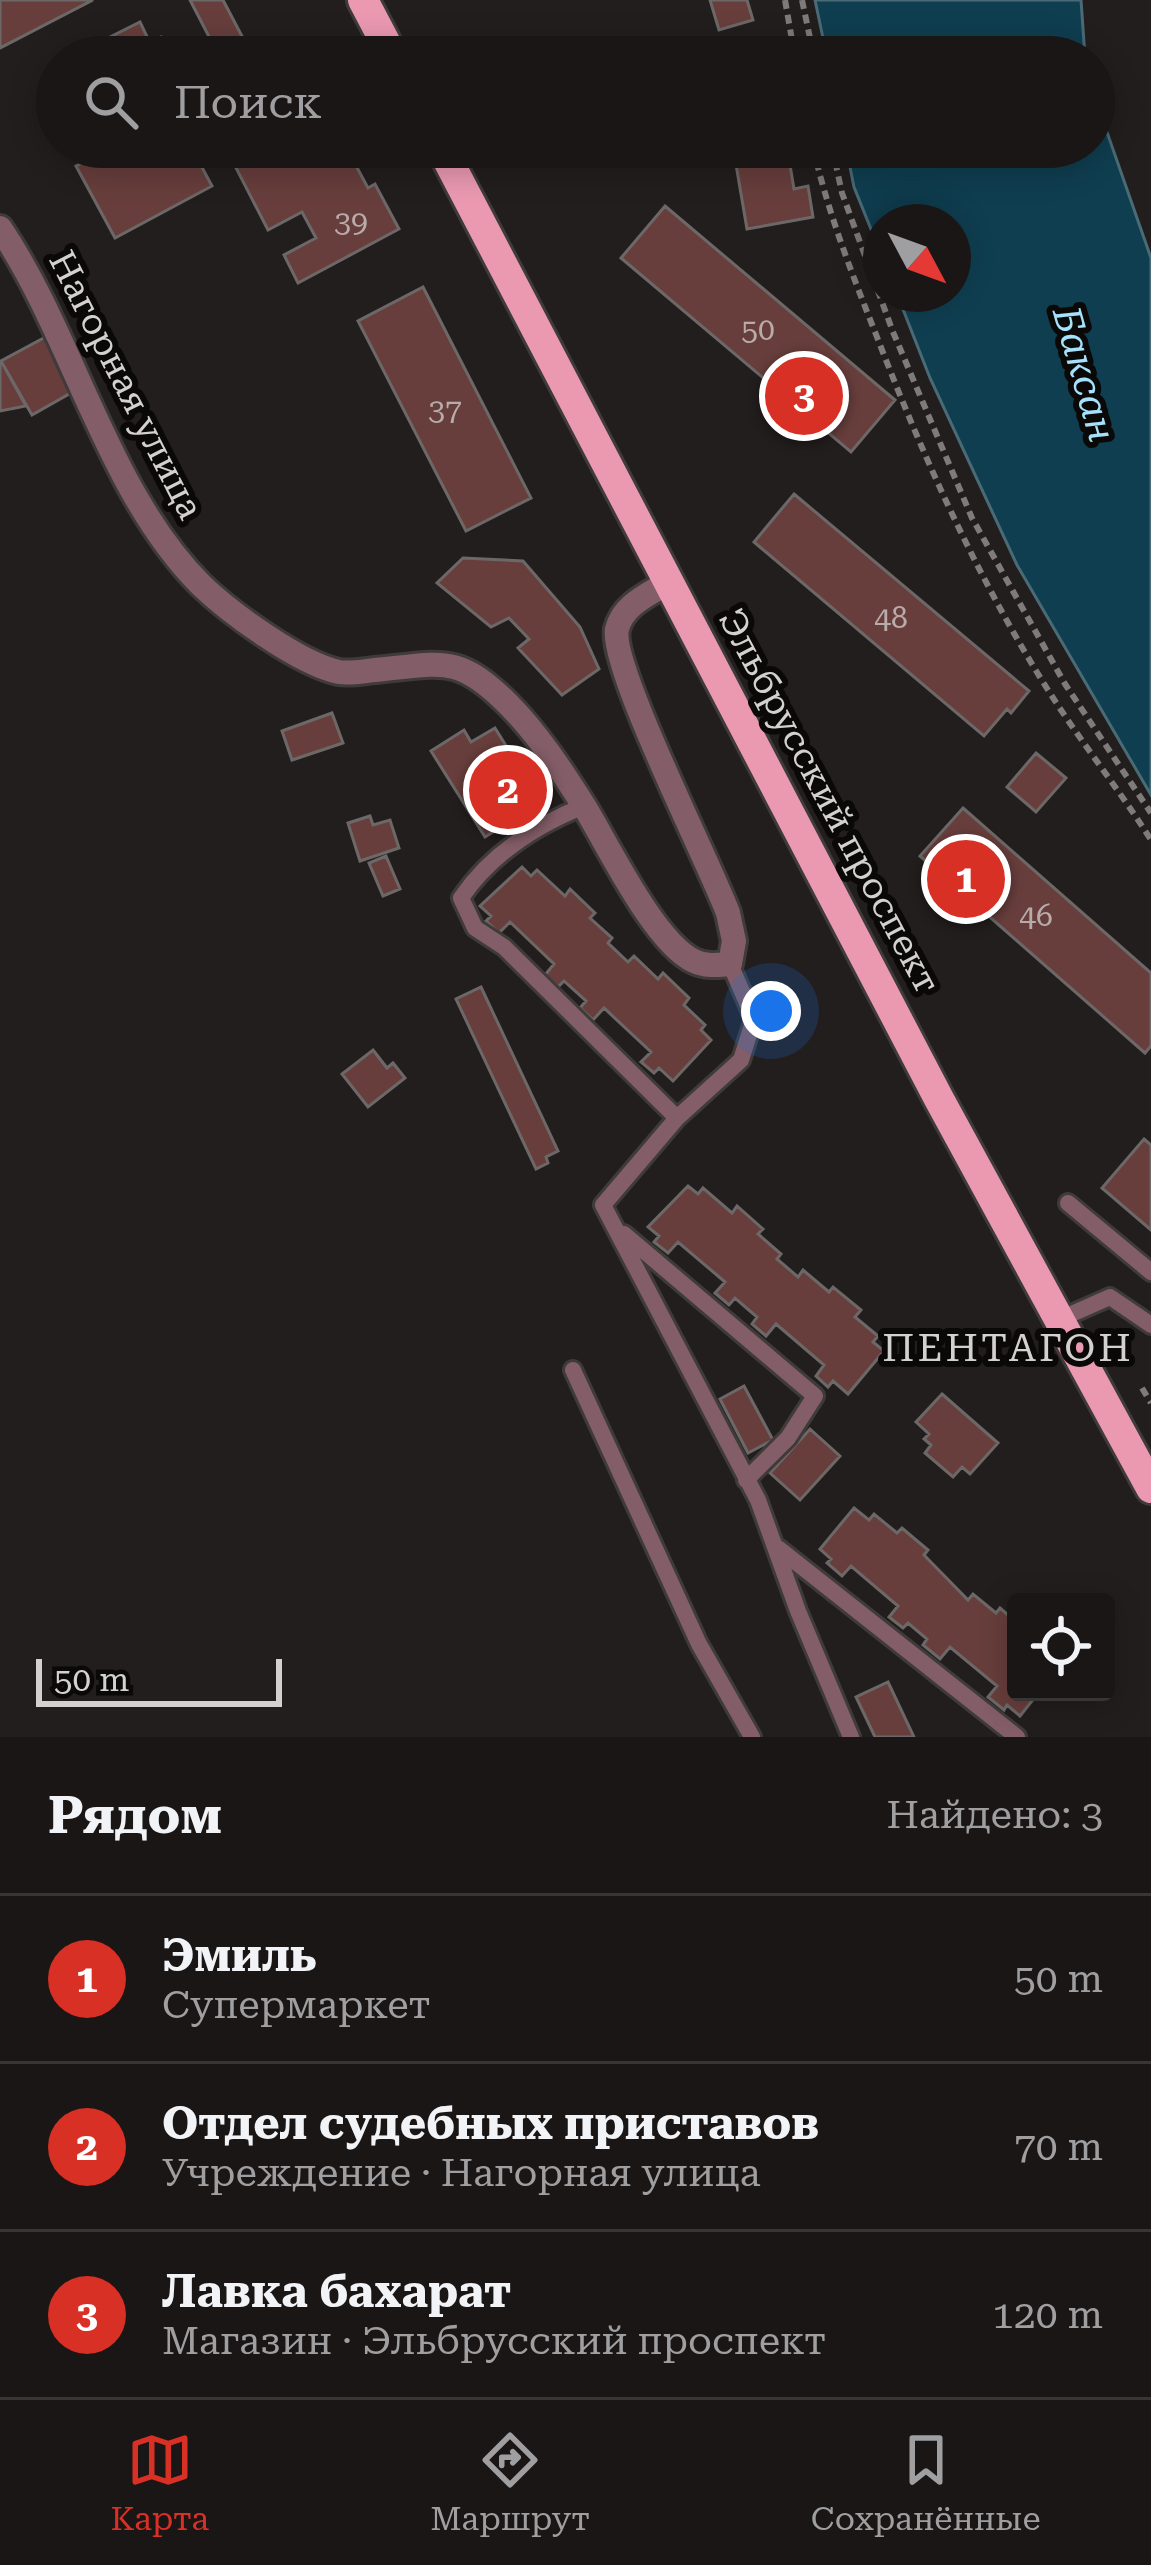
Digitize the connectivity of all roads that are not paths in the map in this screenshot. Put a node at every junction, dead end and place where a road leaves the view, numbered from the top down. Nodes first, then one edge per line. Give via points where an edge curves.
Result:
1 (363, 0) edge
2 (383, 36) edge
3 (452, 168) edge
4 (0, 228) edge
5 (670, 581) junction
6 (584, 806) junction
7 (730, 964) junction
8 (677, 1118) junction
9 (1068, 1203) dead end
10 (614, 1225) junction
11 (1151, 1272) edge
12 (1058, 1320) junction
13 (1151, 1325) edge
14 (573, 1370) dead end
15 (746, 1480) junction
16 (1151, 1489) edge
17 (775, 1545) junction
18 (752, 1737) edge
19 (851, 1737) edge
20 (1017, 1737) edge

1 - 2 main road
3 - 5 main road, Эльбрусский проспект
4 - 6 street, Нагорная улица via 134,489 202,586 251,626 332,670 466,668 509,705
5 - 7 street via 628,607 615,642 728,913
5 - 12 main road, Эльбрусский проспект
6 - 7 street, Нагорная улица via 655,923 692,961
6 - 8 lane via 515,842 461,898 475,928 504,946
7 - 8 lane via 754,1018 741,1060
8 - 10 lane via 602,1205
9 - 11 lane
10 - 15 lane
10 - 15 lane via 815,1396
12 - 13 lane via 1110,1297
12 - 16 main road, Эльбрусский проспект
14 - 18 lane via 699,1644
15 - 17 lane
17 - 19 lane
17 - 20 lane

